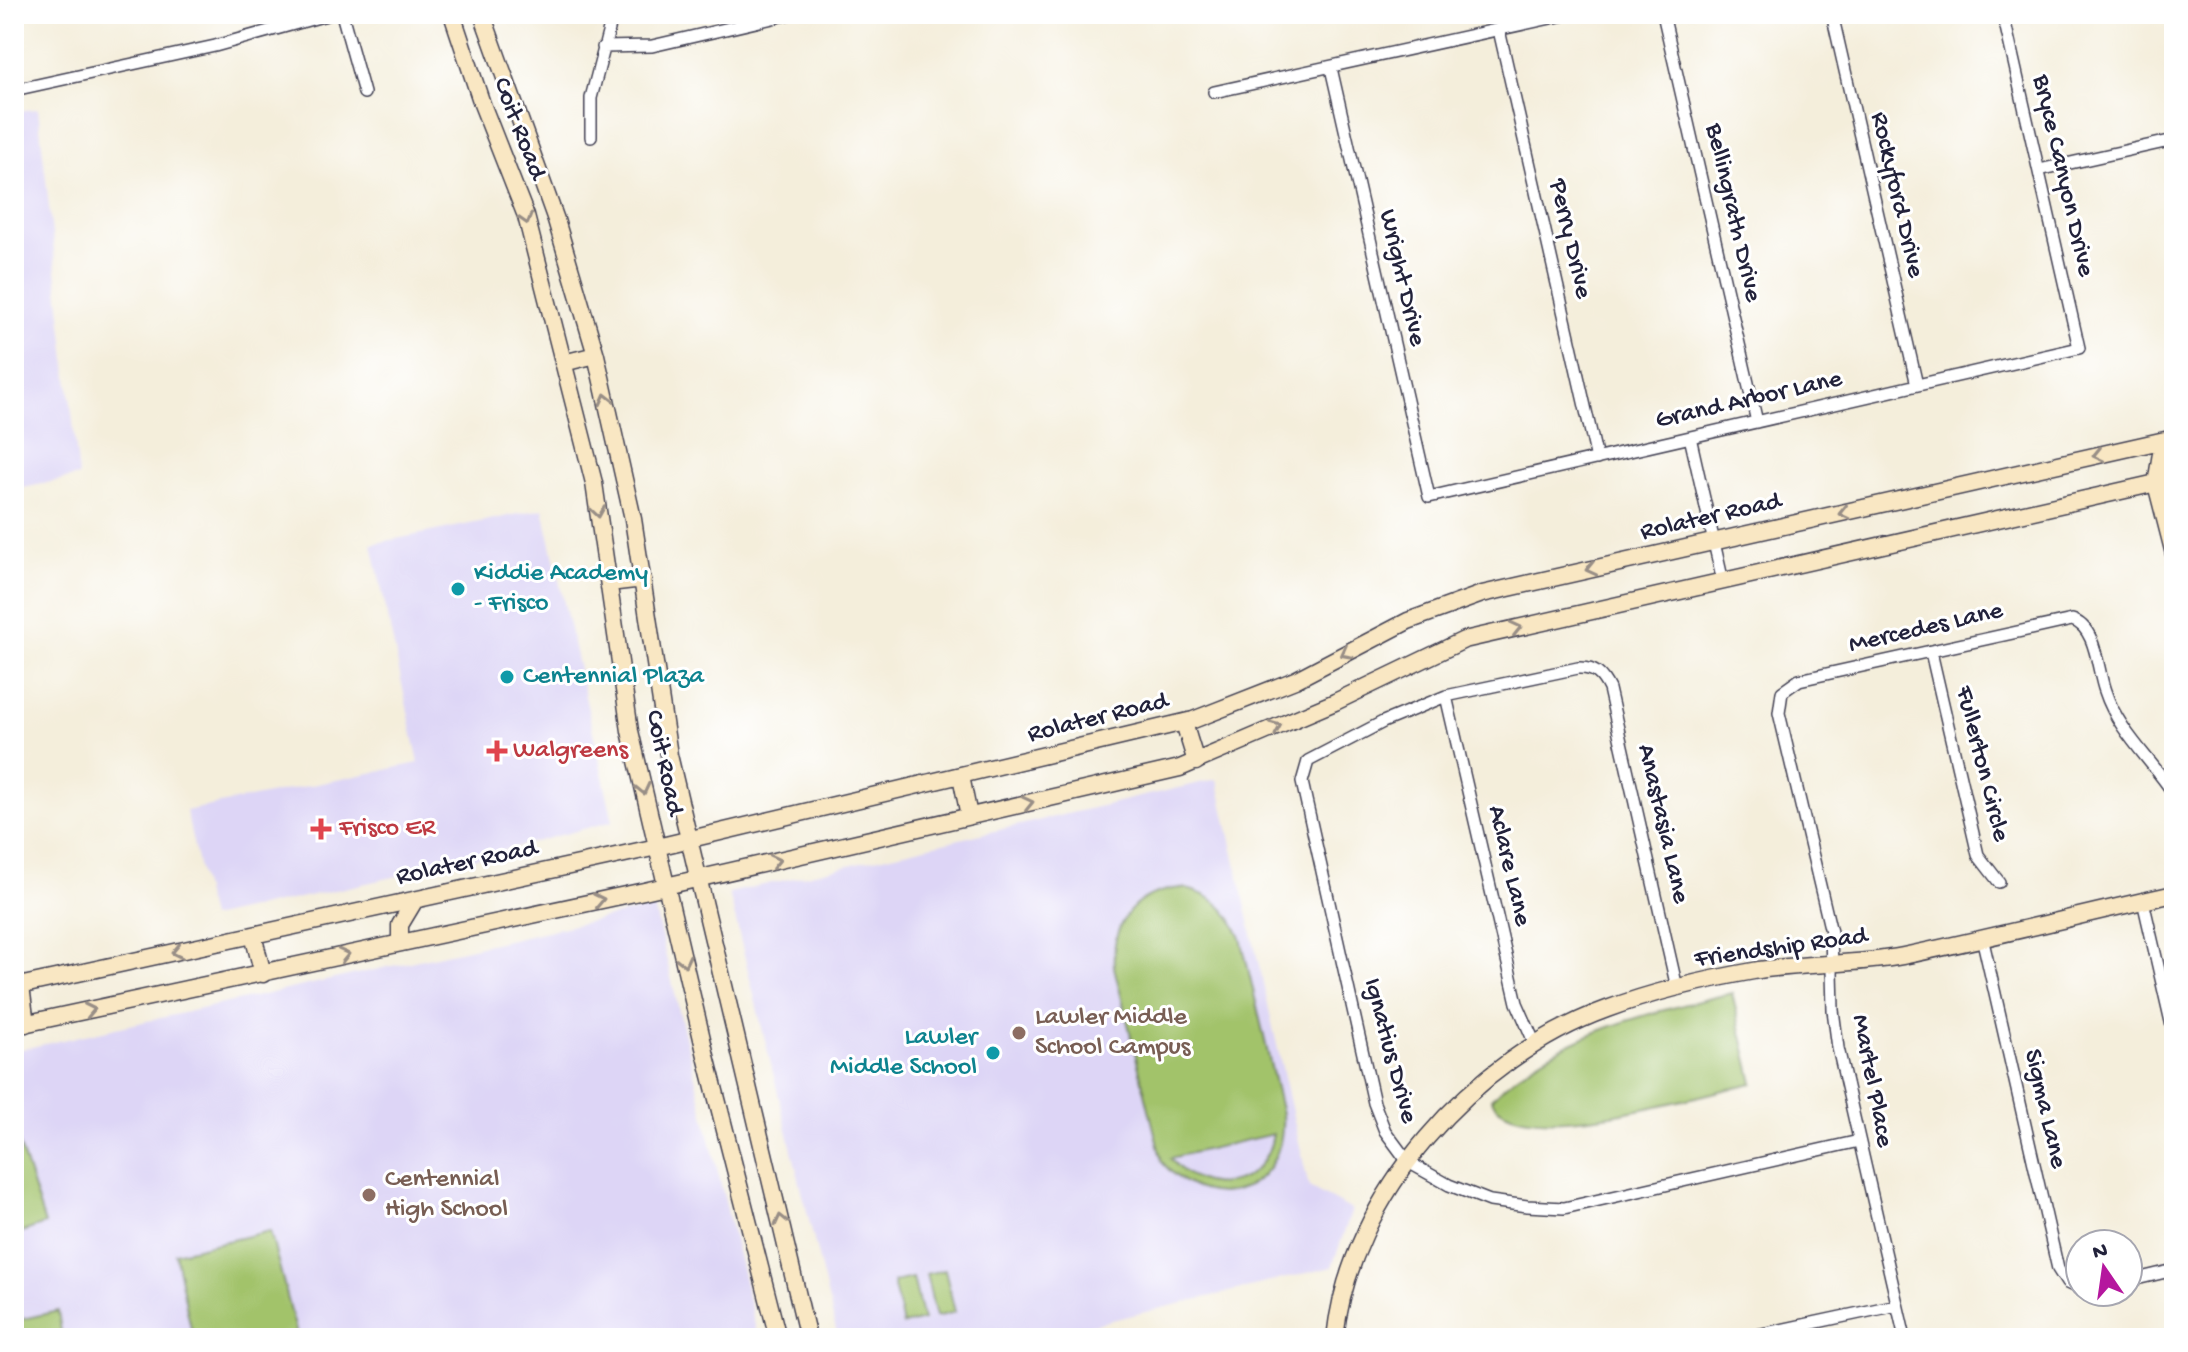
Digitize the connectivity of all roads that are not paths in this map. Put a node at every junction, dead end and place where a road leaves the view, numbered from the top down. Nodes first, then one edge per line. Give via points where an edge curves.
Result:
1 (330, 14) edge
2 (342, 14) edge
3 (452, 14) edge
4 (482, 14) edge
5 (613, 14) edge
6 (790, 14) edge
7 (1569, 14) edge
8 (1663, 14) edge
9 (1832, 14) edge
10 (2003, 14) edge
11 (1499, 30) junction
12 (603, 47) junction
13 (1331, 68) junction
14 (14, 90) edge
15 (1214, 92) dead end
16 (364, 93) dead end
17 (591, 137) dead end
18 (2174, 140) edge
19 (2039, 170) junction
20 (2079, 348) joint
21 (596, 355) junction
22 (563, 363) junction
23 (1917, 385) junction
24 (1757, 422) junction
25 (1690, 437) junction
26 (2168, 439) edge
27 (2174, 458) edge
28 (1597, 459) junction
29 (2174, 479) edge
30 (2156, 484) junction
31 (1429, 497) joint
32 (1713, 542) junction
33 (2174, 554) edge
34 (643, 579) junction
35 (1723, 582) junction
36 (609, 583) junction
37 (1931, 652) junction
38 (1782, 692) joint
39 (1446, 696) junction
40 (1184, 723) junction
41 (1196, 762) junction
42 (961, 776) junction
43 (2174, 794) edge
44 (969, 816) junction
45 (689, 839) junction
46 (657, 847) junction
47 (699, 878) junction
48 (1999, 882) dead end
49 (666, 885) junction
50 (2174, 894) edge
51 (415, 900) junction
52 (2143, 901) junction
53 (253, 935) junction
54 (1982, 937) junction
55 (400, 943) junction
56 (1835, 965) junction
57 (263, 974) junction
58 (18, 987) edge
59 (1677, 988) junction
60 (20, 1025) edge
61 (2174, 1035) edge
62 (1535, 1044) junction
63 (1859, 1141) junction
64 (1408, 1162) junction
65 (2174, 1270) edge
66 (2064, 1276) edge
67 (2144, 1277) edge
68 (768, 1295) junction
69 (798, 1296) junction
70 (1897, 1305) junction
71 (772, 1313) junction
72 (778, 1338) edge
73 (808, 1338) edge
74 (1335, 1338) edge
75 (1743, 1338) edge
76 (1905, 1338) edge

1 - 14 street via 215,46
2 - 16 street
3 -> 22 main road, Coit Road via 526,216
4 - 21 main road, Coit Road via 556,220
5 - 12 street
6 - 12 street via 652,46
7 - 11 street
8 - 24 street, Bellingrath Drive
9 - 23 street, Rockyford Drive
10 - 19 street, Bryce Canyon Drive
11 - 13 street
11 - 28 street, Perry Drive
12 - 17 street via 591,98
13 - 15 street
13 - 31 street, Wright Drive
18 - 19 street
19 - 20 street, Bryce Canyon Drive
20 - 23 street, Grand Arbor Lane
21 - 22 main road
34 -> 21 main road, Coit Road
22 -> 36 main road, Coit Road via 594,483
23 - 24 street, Grand Arbor Lane
24 - 25 street, Grand Arbor Lane
25 - 28 street, Grand Arbor Lane
25 - 32 street
26 - 27 main road
26 - 30 main road
26 -> 32 main road, Rolater Road
28 - 31 street, Grand Arbor Lane
29 - 30 main road
30 - 33 main road
30 - 35 main road
32 - 35 street
32 -> 40 main road, Rolater Road via 1482,594 1408,621 1295,680
34 - 36 main road
34 - 45 main road, Coit Road via 667,742
41 -> 35 main road via 1464,640
36 -> 46 main road, Coit Road via 630,731
37 - 38 street, Mercedes Lane via 1799,680
37 - 43 street, Mercedes Lane via 2062,621 2082,624 2112,711
37 - 48 street, Fullerton Circle via 1978,855
38 - 56 street, Martel Place via 1779,713
39 - 59 street, Anastasia Lane via 1578,668 1598,673 1609,689
39 - 62 street, Aclare Lane via 1517,1003
39 - 64 street, Ignatius Drive via 1308,761 1302,782 1374,1103 1385,1131
40 - 41 main road
40 - 42 main road, Rolater Road
44 -> 41 main road
42 - 44 main road
42 - 45 main road, Rolater Road
47 -> 44 main road
45 - 46 main road, Rolater Road
45 - 47 main road, Coit Road
46 - 49 main road, Coit Road
46 - 51 main road, Rolater Road
47 - 49 main road
69 -> 47 main road, Coit Road
55 -> 49 main road
49 -> 68 main road, Coit Road
50 - 52 main road, Friendship Road
51 - 53 main road, Rolater Road
51 - 55 main road via 400,925
52 - 54 main road, Friendship Road
52 - 61 street
53 - 57 main road
53 -> 58 main road, Rolater Road
54 - 56 main road, Friendship Road
54 - 66 street, Sigma Lane via 2058,1269
57 -> 55 main road
56 - 59 main road, Friendship Road via 1760,970
56 - 63 street, Martel Place via 1835,1023
60 -> 57 main road
58 - 60 main road
59 - 62 main road, Friendship Road via 1605,1009
62 - 64 main road, Friendship Road via 1466,1096
63 - 64 street, Ignatius Drive via 1564,1208 1490,1201
63 - 70 street, Martel Place
64 - 74 main road, Friendship Road via 1357,1253
65 - 67 street
68 - 69 main road
68 - 71 main road, Coit Road
69 - 71 main road
69 - 73 main road, Coit Road
70 - 75 street
70 - 76 street, Martel Place
71 - 72 main road, Coit Road

